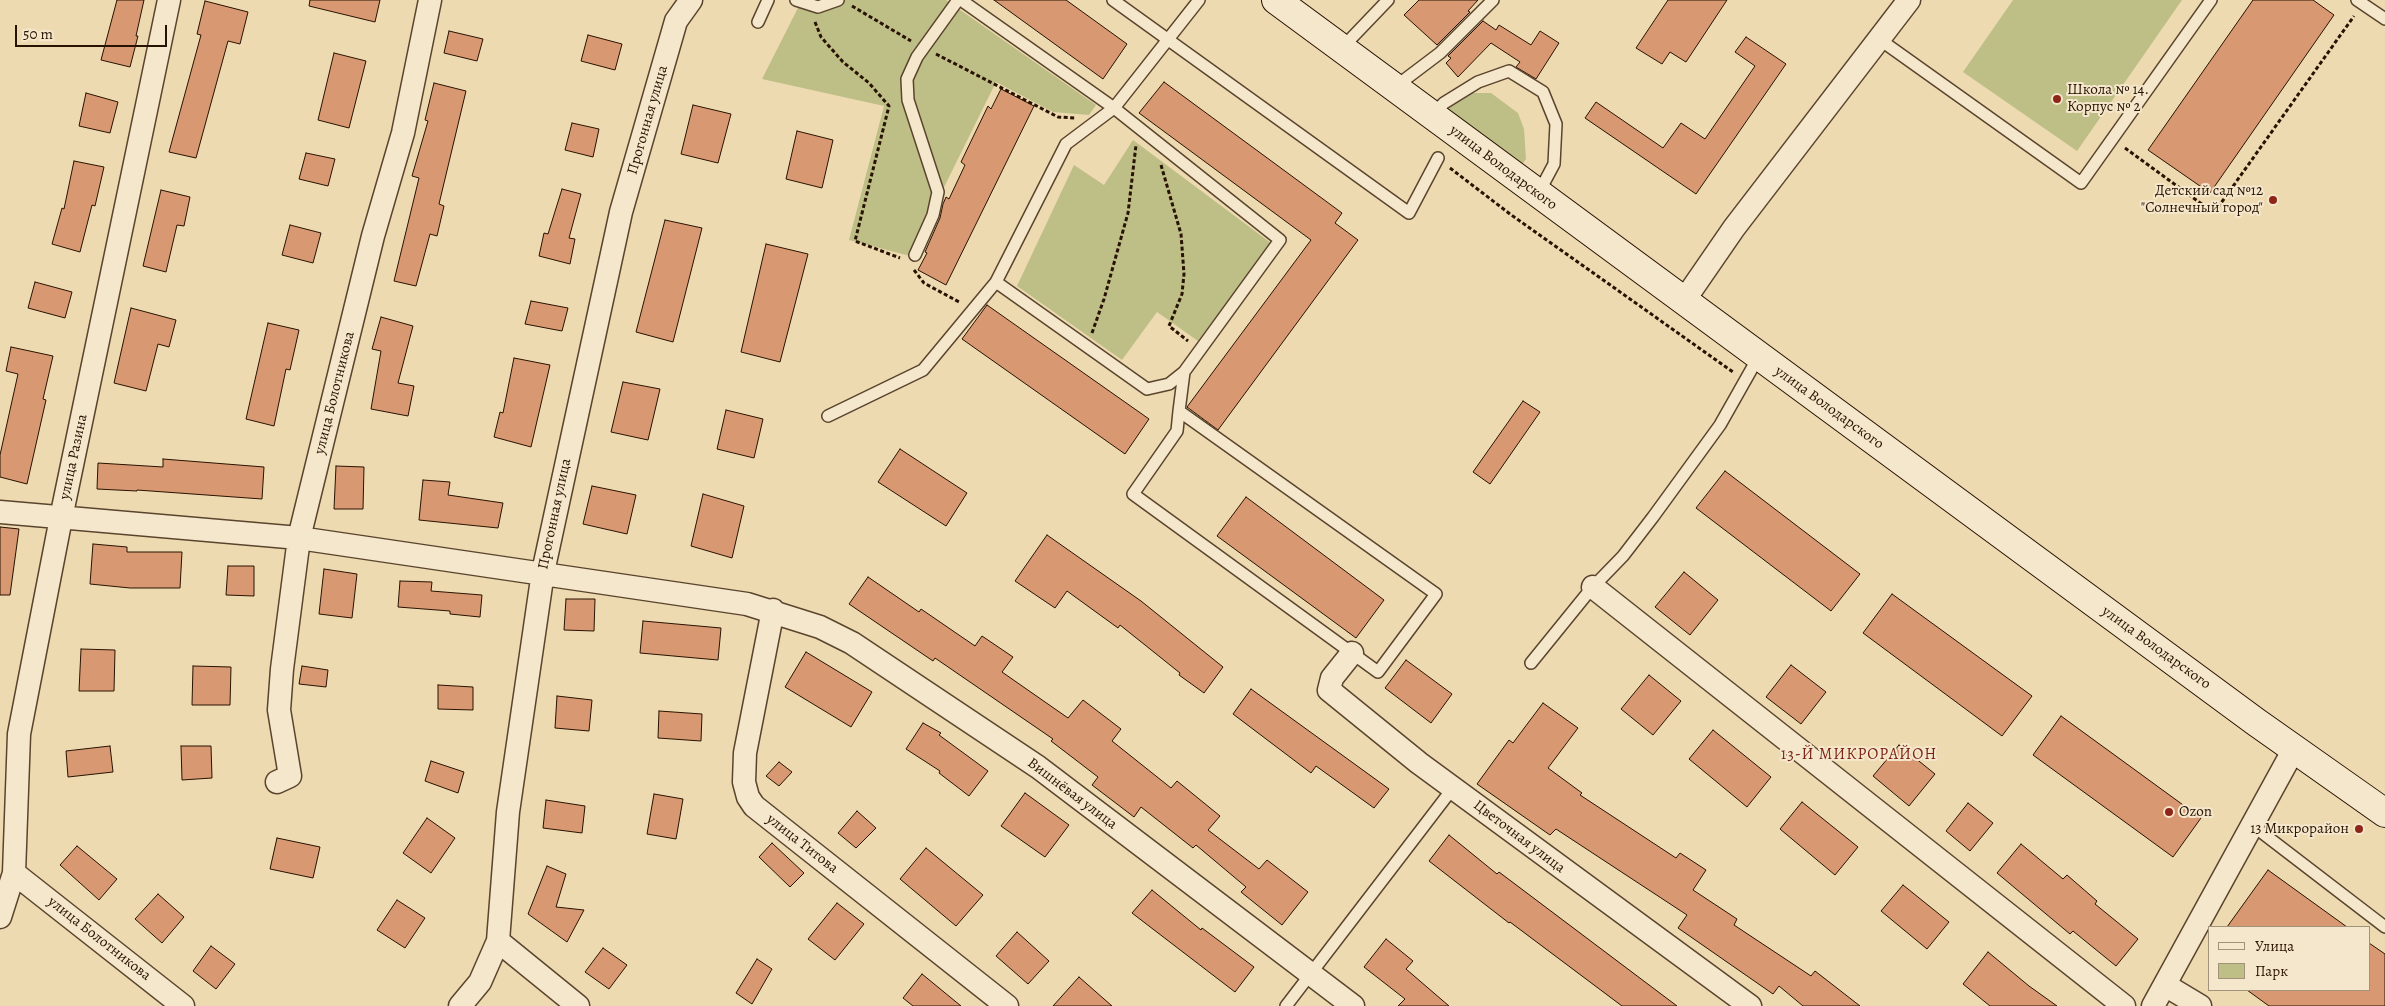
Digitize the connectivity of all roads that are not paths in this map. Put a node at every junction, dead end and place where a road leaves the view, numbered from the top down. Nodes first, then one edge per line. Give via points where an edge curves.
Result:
1 (169, 0) edge
2 (430, 0) edge
3 (691, 0) edge
4 (768, 0) edge
5 (796, 0) edge
6 (838, 0) edge
7 (959, 0) edge
8 (1113, 0) edge
9 (1199, 0) edge
10 (1388, 0) edge
11 (1493, 0) edge
12 (1909, 0) edge
13 (2211, 0) edge
14 (2360, 2) edge
15 (1287, 3) edge
16 (2385, 19) edge
17 (758, 22) dead end
18 (1168, 39) junction
19 (1879, 39) junction
20 (1342, 48) junction
21 (1395, 87) junction
22 (1114, 108) junction
23 (1432, 115) junction
24 (1438, 158) road end
25 (1538, 194) junction
26 (911, 258) road end
27 (996, 282) junction
28 (1683, 302) junction
29 (1759, 356) junction
30 (1184, 372) junction
31 (1179, 412) junction
32 (828, 416) dead end
33 (0, 512) edge
34 (61, 518) junction
35 (300, 538) junction
36 (543, 572) junction
37 (1593, 587) junction
38 (772, 610) junction
39 (1352, 653) junction
40 (1532, 663) dead end
41 (2294, 749) junction
42 (277, 782) dead end
43 (1453, 788) junction
44 (2385, 813) edge
45 (2252, 825) junction
46 (14, 873) junction
47 (0, 917) edge
48 (2385, 927) edge
49 (498, 941) junction
50 (1310, 975) junction
51 (2165, 985) junction
52 (2193, 1004) edge
53 (183, 1006) edge
54 (460, 1006) edge
55 (578, 1006) edge
56 (1008, 1006) edge
57 (1286, 1006) edge
58 (1353, 1006) edge
59 (1750, 1006) edge
60 (2124, 1006) edge
61 (2153, 1006) edge

1 - 34 street, улица Разина
2 - 35 street, улица Болотникова via 404,133 373,236
3 - 36 street, Прогонная улица via 676,21 621,212
4 - 17 lane
5 - 6 lane via 818,7
7 - 22 lane
7 - 26 lane via 923,48 907,79 908,100 938,192 933,215
8 - 18 lane
9 - 18 lane
10 - 20 lane
11 - 21 lane via 1440,53
12 - 19 street
13 - 19 lane via 2081,183
14 - 16 lane
15 - 20 main road, улица Володарского
18 - 22 lane
18 - 24 lane via 1409,213
19 - 28 street via 1734,228
20 - 21 main road, улица Володарского
21 - 23 main road, улица Володарского
22 - 27 lane via 1066,144
22 - 30 lane via 1280,240
23 - 25 main road, улица Володарского
23 - 25 lane via 1444,103 1478,82 1509,71 1543,92 1556,124 1554,164
25 - 28 main road, улица Володарского
27 - 30 lane via 1147,389 1169,384
27 - 32 lane via 924,370
28 - 29 main road, улица Володарского
29 - 37 lane via 1720,425 1654,517
29 - 41 main road, улица Володарского
30 - 31 lane
31 - 39 lane via 1176,432 1132,494
31 - 39 lane via 1436,594 1378,672
33 - 34 street, Вишнёвая улица
34 - 35 street, Вишнёвая улица
34 - 46 street, улица Разина via 19,734
35 - 36 street, Вишнёвая улица
35 - 42 street, улица Болотникова via 279,710 290,776
36 - 38 street, Вишнёвая улица
36 - 49 street, Прогонная улица via 508,812
37 - 40 lane
37 - 60 street
38 - 50 street, Вишнёвая улица via 820,627 852,643 1038,767
38 - 56 street, улица Титова via 745,753 744,782 748,797 754,806
39 - 43 street, Цветочная улица via 1332,678 1329,690
41 - 44 main road, улица Володарского
41 - 45 street
43 - 50 lane
43 - 59 street, Цветочная улица
45 - 48 lane
45 - 51 street
46 - 47 street, улица Разина
46 - 53 street, улица Болотникова
49 - 54 street, Прогонная улица via 480,982
49 - 55 street
50 - 57 lane
50 - 58 street, Вишнёвая улица
51 - 52 street
51 - 61 street

